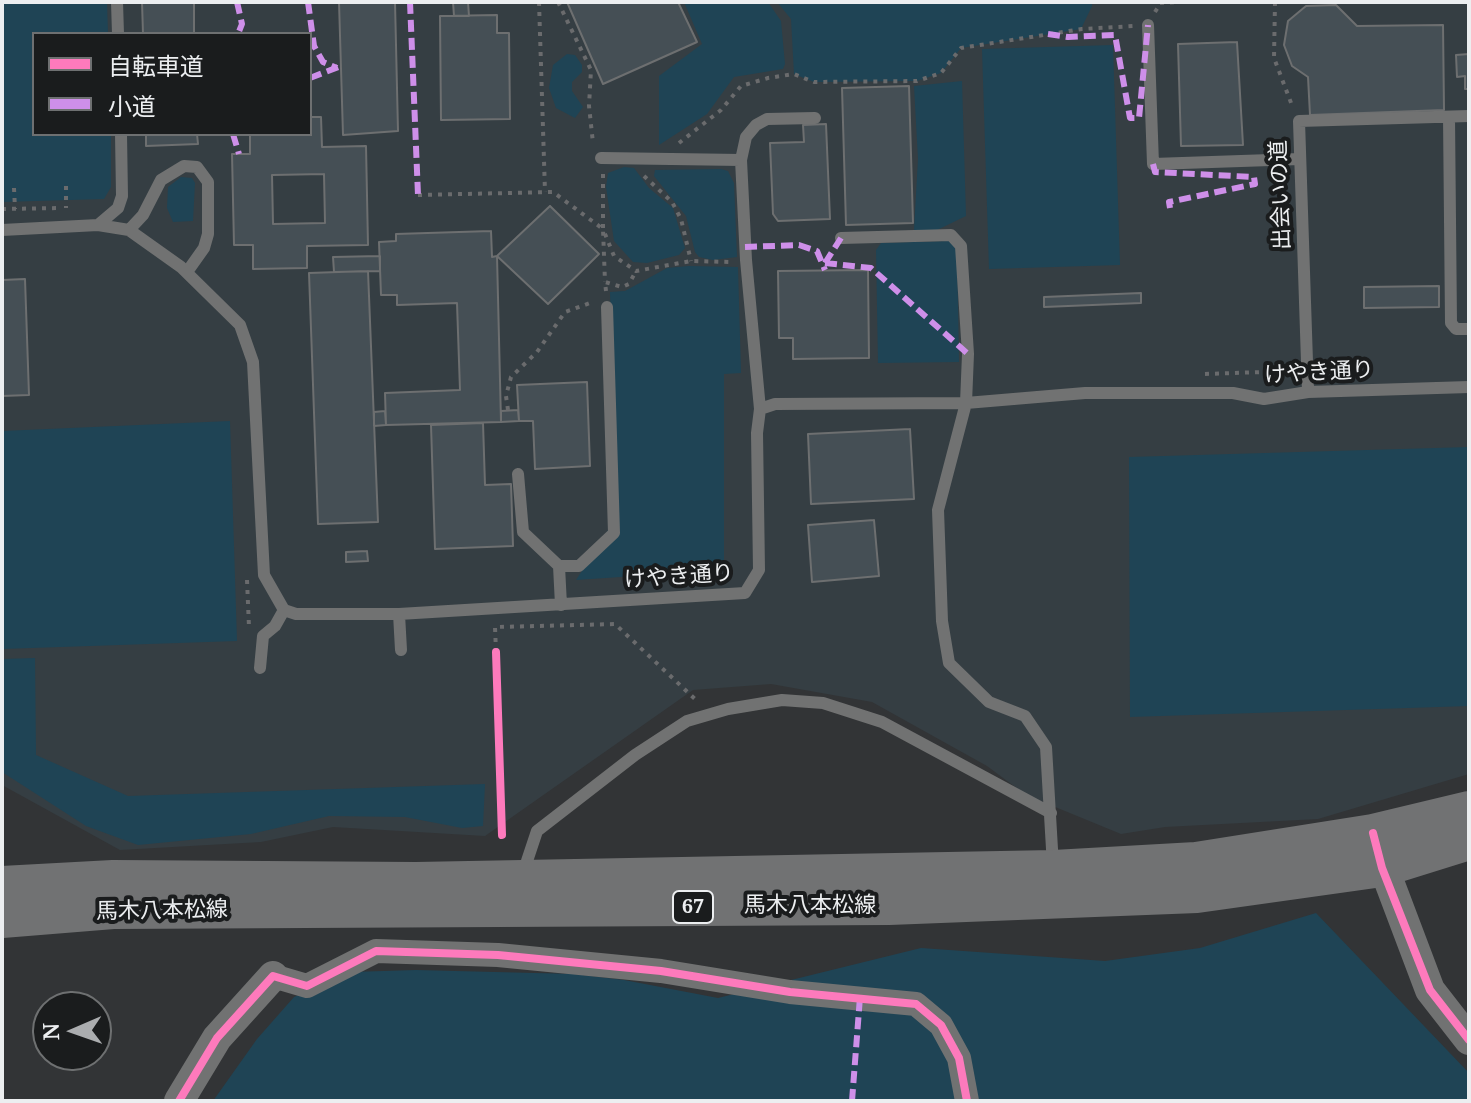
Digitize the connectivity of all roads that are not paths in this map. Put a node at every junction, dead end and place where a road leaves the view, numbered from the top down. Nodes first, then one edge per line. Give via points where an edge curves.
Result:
1 (117, 2) edge
2 (1148, 25) road end
3 (118, 32) edge
4 (1469, 116) edge
5 (1449, 117) junction
6 (815, 118) dead end
7 (121, 136) edge
8 (601, 158) road end
9 (1300, 159) junction
10 (741, 160) junction
11 (98, 225) junction
12 (2, 230) edge
13 (129, 230) junction
14 (841, 238) dead end
15 (187, 272) junction
16 (607, 301) road end
17 (1469, 329) edge
18 (1469, 387) edge
19 (1308, 392) junction
20 (966, 403) junction
21 (760, 409) junction
22 (518, 474) dead end
23 (559, 566) junction
24 (561, 605) junction
25 (284, 610) junction
26 (399, 614) junction
27 (401, 650) dead end
28 (260, 668) dead end
29 (1469, 810) edge
30 (1051, 813) junction
31 (1469, 841) edge
32 (1377, 850) junction
33 (1054, 869) junction
34 (527, 879) junction
35 (2, 885) edge
36 (2, 919) edge
37 (273, 976) joint
38 (1469, 1040) edge
39 (179, 1101) edge
40 (967, 1101) edge

1 - 3 lane
2 - 9 lane via 1153,164
4 - 5 lane
5 - 9 lane, 出会いの道 via 1299,121
5 - 17 lane via 1451,323 1456,329
6 - 10 lane via 767,119 756,125 746,137
7 - 11 lane via 122,196 118,208
8 - 10 lane
9 - 19 lane, 出会いの道
10 - 21 lane
11 - 12 lane
11 - 13 lane
13 - 15 lane
13 - 15 lane via 161,180 184,166 197,167 208,182 208,234
14 - 20 lane via 951,235 961,246
15 - 25 lane via 226,308 249,343 264,575
16 - 23 lane via 614,533 579,566
18 - 19 lane, けやき通り
19 - 20 lane, けやき通り via 1264,399 1233,393 1085,393
20 - 21 lane, けやき通り via 775,404
20 - 30 lane via 938,510 949,663 989,702 1025,716 1046,747
21 - 24 lane, けやき通り via 759,570 745,593
22 - 23 lane via 523,532
23 - 24 lane
24 - 26 lane, けやき通り
25 - 26 lane, けやき通り
25 - 28 lane via 263,636
26 - 27 lane
29 - 32 main road, 馬木八本松線 / 67
30 - 33 lane
30 - 34 lane via 882,722 823,703 782,700 687,721 635,755 537,831
31 - 32 main road, 馬木八本松線 / 67
32 - 33 main road, 馬木八本松線 / 67
32 - 36 main road, 馬木八本松線 / 67 via 1197,894 889,906 113,910
32 - 38 street via 1430,990
33 - 34 main road, 馬木八本松線 / 67
34 - 35 main road, 馬木八本松線 / 67 via 113,879
37 - 39 street via 217,1038
37 - 40 street via 307,986 376,951 498,955 916,1004 941,1025 959,1058

